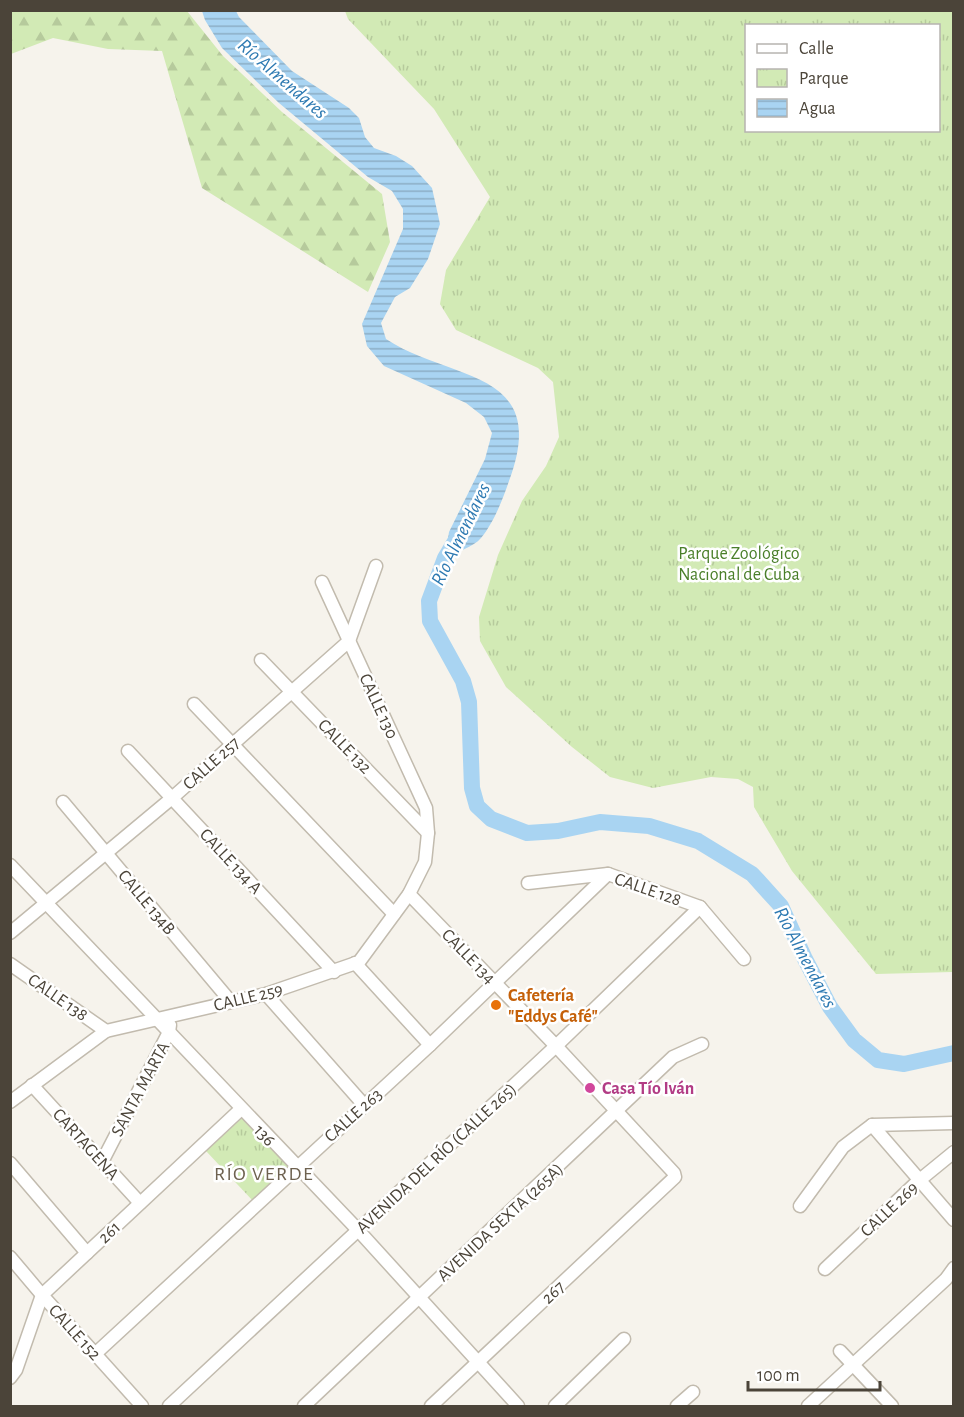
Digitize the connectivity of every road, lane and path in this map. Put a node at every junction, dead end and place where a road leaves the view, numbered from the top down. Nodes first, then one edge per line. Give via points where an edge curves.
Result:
1 (376, 566) dead end
2 (322, 582) dead end
3 (349, 641) junction
4 (261, 660) dead end
5 (292, 692) junction
6 (194, 705) dead end
7 (232, 744) junction
8 (128, 751) dead end
9 (172, 798) junction
10 (63, 802) dead end
11 (428, 833) junction
12 (107, 854) junction
13 (10, 865) edge
14 (608, 874) junction
15 (528, 883) dead end
16 (409, 894) junction
17 (46, 903) junction
18 (700, 907) junction
19 (394, 914) junction
20 (10, 933) edge
21 (744, 959) dead end
22 (355, 963) junction
23 (10, 964) edge
24 (334, 972) junction
25 (495, 983) junction
26 (266, 994) junction
27 (231, 1002) junction
28 (172, 1015) junction
29 (157, 1019) junction
30 (106, 1031) junction
31 (169, 1032) junction
32 (430, 1044) junction
33 (702, 1044) dead end
34 (556, 1046) junction
35 (32, 1085) junction
36 (10, 1102) edge
37 (364, 1106) junction
38 (241, 1109) junction
39 (617, 1112) junction
40 (954, 1123) edge
41 (872, 1125) junction
42 (954, 1152) edge
43 (103, 1160) junction
44 (10, 1163) edge
45 (296, 1167) junction
46 (675, 1177) joint
47 (921, 1179) junction
48 (140, 1203) junction
49 (800, 1206) dead end
50 (954, 1220) edge
51 (358, 1230) junction
52 (87, 1253) junction
53 (10, 1257) edge
54 (954, 1268) edge
55 (825, 1269) dead end
56 (42, 1296) junction
57 (420, 1297) junction
58 (624, 1339) dead end
59 (840, 1351) dead end
60 (95, 1354) junction
61 (478, 1363) junction
62 (854, 1364) junction
63 (10, 1378) edge
64 (693, 1392) dead end
65 (142, 1407) edge
66 (169, 1407) edge
67 (304, 1407) edge
68 (431, 1407) edge
69 (518, 1407) edge
70 (555, 1407) edge
71 (677, 1407) edge
72 (808, 1407) edge
73 (892, 1407) edge

1 - 3 street, CALLE 257
2 - 3 street, CALLE 130
3 - 5 street, CALLE 257
3 - 11 street, CALLE 130 via 426,808
4 - 5 street, CALLE 132
5 - 7 street, CALLE 257
5 - 11 street, CALLE 132
6 - 7 street
7 - 9 street, CALLE 257
7 - 19 street
8 - 9 street, CALLE 134 A
9 - 12 street, CALLE 257
9 - 24 street, CALLE 134 A
10 - 12 street, CALLE 134B
11 - 16 street, CALLE 259 via 425,862
12 - 17 street, CALLE 257
12 - 27 street, CALLE 134B
13 - 17 street, 136
14 - 15 street, CALLE 128
14 - 18 street, CALLE 128
14 - 25 street, CALLE 263
16 - 19 street, CALLE 259
16 - 25 street, CALLE 134
17 - 20 street, CALLE 257
17 - 29 street, 136
18 - 21 street, CALLE 128
18 - 34 street, AVENIDA DEL RÍO (CALLE 265)
19 - 22 street, CALLE 259
22 - 24 street, CALLE 259
22 - 32 street
23 - 30 street, CALLE 138
24 - 26 street, CALLE 259
25 - 32 street, CALLE 263
25 - 34 street, CALLE 134
26 - 27 street, CALLE 259
26 - 37 street
27 - 28 street, CALLE 259
28 - 29 street, CALLE 259
28 - 31 street, SANTA MARTA
29 - 30 street, CALLE 259
29 - 31 street, 136
30 - 35 street, CALLE 259
31 - 38 street, 136
31 - 43 street, SANTA MARTA
32 - 37 street, CALLE 263
33 - 39 street, AVENIDA SEXTA (265A) via 673,1058
34 - 39 street, CALLE 134
34 - 51 street, AVENIDA DEL RÍO (CALLE 265)
35 - 36 street, CALLE 259
35 - 43 street, CARTAGENA
37 - 45 street, CALLE 263
38 - 45 street, 136
38 - 48 street, 261
39 - 46 street, CALLE 134
39 - 57 street, AVENIDA SEXTA (265A)
40 - 41 street
41 - 47 street
41 - 49 street via 843,1147
42 - 47 street, CALLE 269
43 - 48 street, CARTAGENA
44 - 52 street
45 - 51 street, 136
45 - 60 street, CALLE 263
46 - 61 street, 267
47 - 50 street
47 - 55 street, CALLE 269
48 - 52 street, 261
51 - 57 street, 136
51 - 66 street, AVENIDA DEL RÍO (CALLE 265)
52 - 56 street, 261
53 - 56 street, CALLE 152
54 - 62 street
56 - 60 street, CALLE 152
56 - 63 street, 261
57 - 61 street, 136
57 - 67 street, AVENIDA SEXTA (265A)
58 - 70 street
59 - 62 street
60 - 65 street, CALLE 152
61 - 68 street, 267
61 - 69 street, 136
62 - 72 street
62 - 73 street
64 - 71 street

